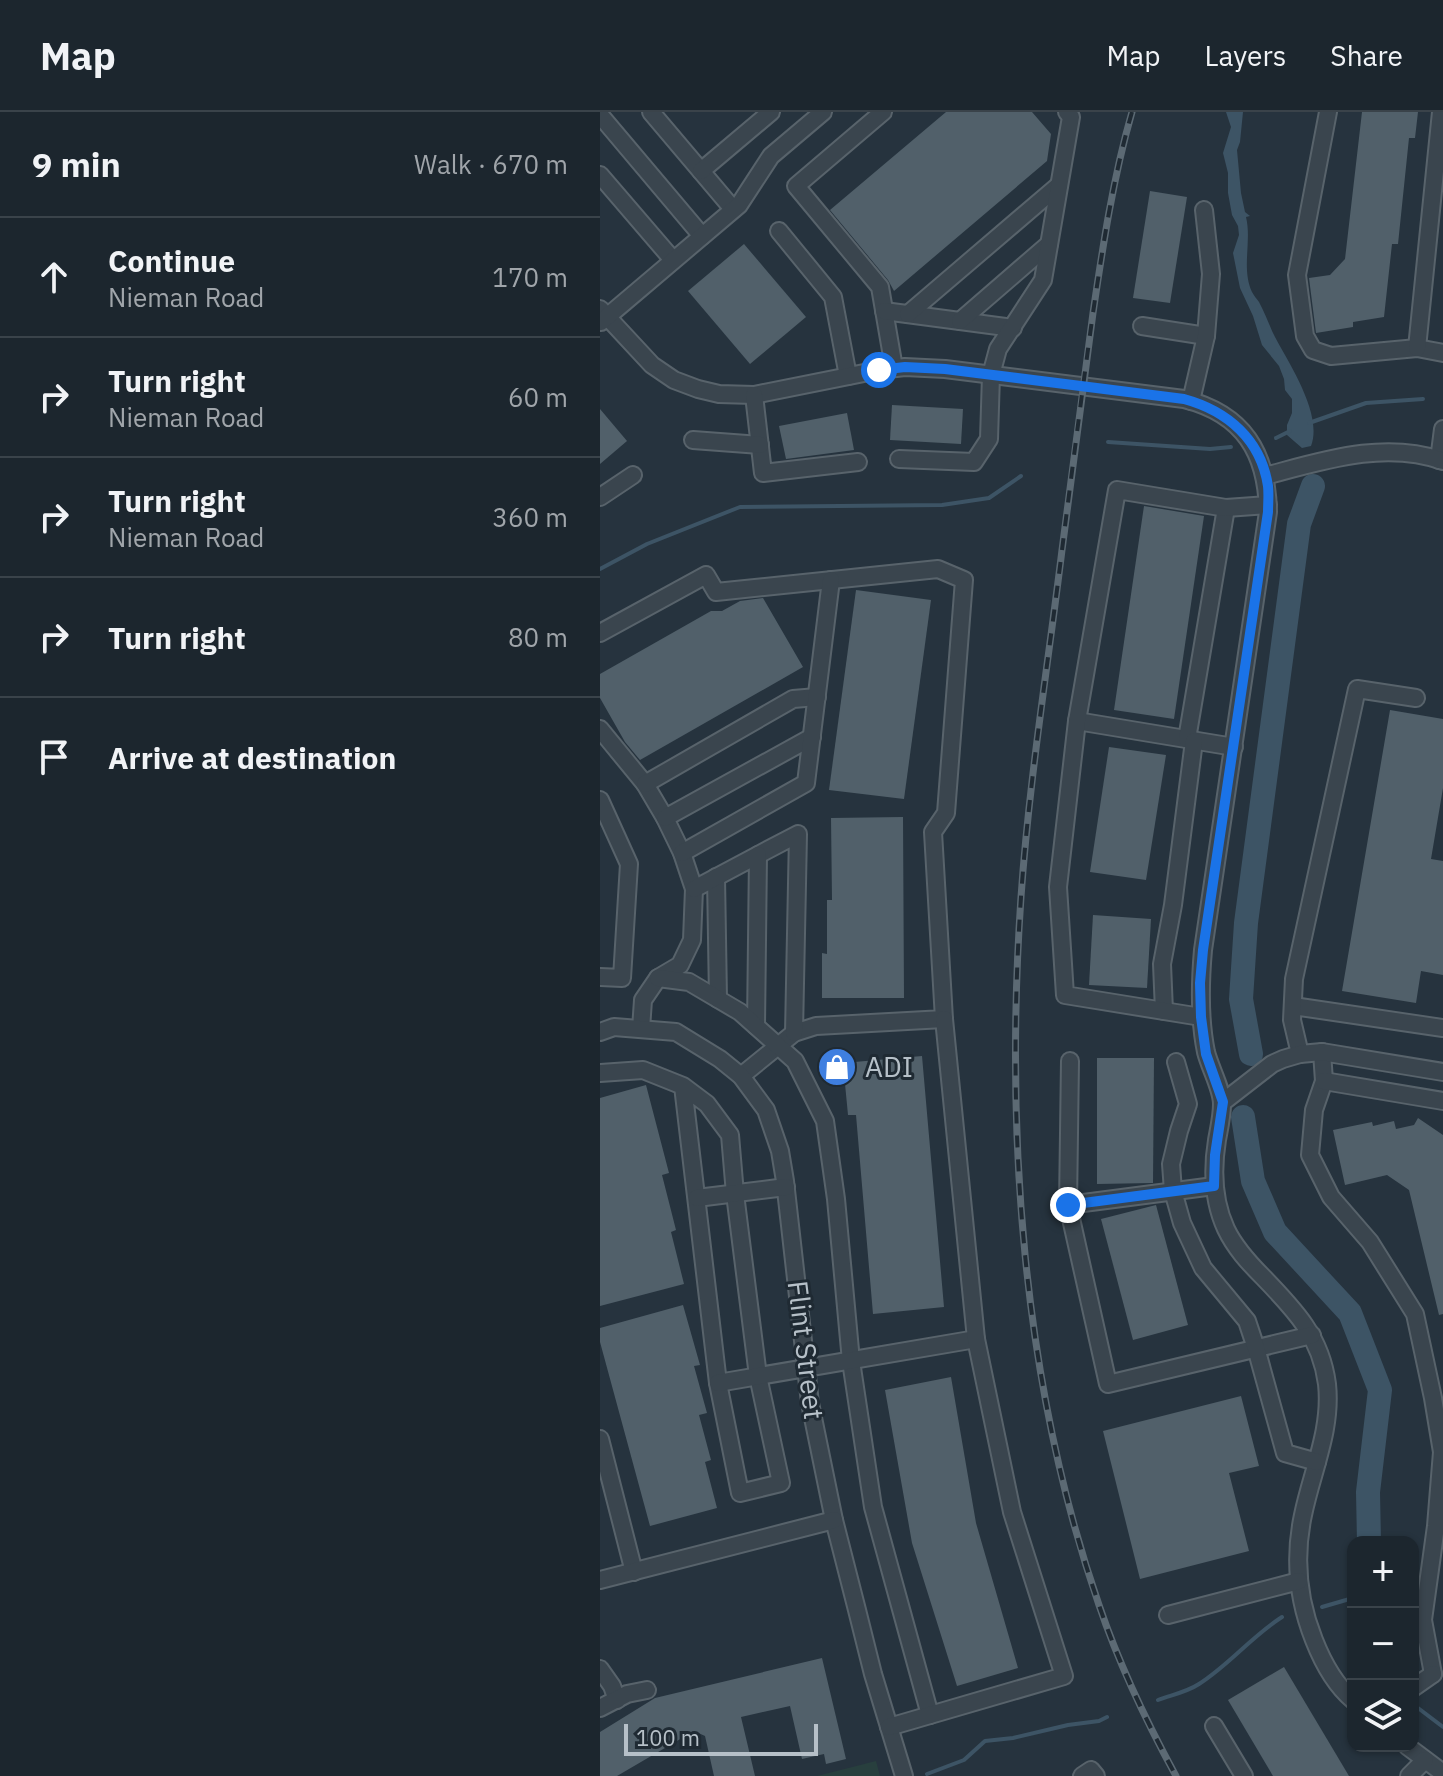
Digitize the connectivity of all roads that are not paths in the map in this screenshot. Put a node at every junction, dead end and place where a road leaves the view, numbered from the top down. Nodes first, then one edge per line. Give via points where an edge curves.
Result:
1 (651, 112) edge
2 (771, 112) edge
3 (823, 112) edge
4 (883, 112) edge
5 (1067, 112) edge
6 (1328, 112) edge
7 (1441, 112) edge
8 (600, 115) edge
9 (701, 171) junction
10 (600, 175) edge
11 (1059, 185) junction
12 (733, 209) junction
13 (1204, 210) dead end
14 (779, 231) dead end
15 (702, 236) junction
16 (1049, 244) junction
17 (673, 260) junction
18 (884, 311) junction
19 (908, 314) junction
20 (602, 316) edge
21 (960, 321) junction
22 (1142, 326) dead end
23 (1013, 328) junction
24 (1206, 336) junction
25 (1417, 348) junction
26 (1443, 353) edge
27 (894, 368) junction
28 (991, 375) junction
29 (848, 376) junction
30 (754, 395) junction
31 (1191, 401) junction
32 (1443, 429) edge
33 (693, 440) dead end
34 (760, 445) junction
35 (899, 459) dead end
36 (1441, 460) edge
37 (858, 462) dead end
38 (633, 475) dead end
39 (1265, 476) junction
40 (600, 497) edge
41 (1268, 505) junction
42 (1226, 508) junction
43 (831, 580) junction
44 (600, 633) edge
45 (817, 697) junction
46 (1416, 698) dead end
47 (1077, 721) junction
48 (600, 729) edge
49 (812, 737) junction
50 (1191, 740) junction
51 (1234, 747) junction
52 (645, 784) junction
53 (602, 809) edge
54 (665, 818) junction
55 (682, 853) junction
56 (758, 855) junction
57 (716, 877) junction
58 (694, 889) junction
59 (600, 977) edge
60 (658, 978) junction
61 (718, 999) junction
62 (1293, 1006) junction
63 (1164, 1011) junction
64 (1201, 1017) junction
65 (944, 1019) junction
66 (756, 1026) junction
67 (1443, 1028) edge
68 (641, 1029) junction
69 (602, 1031) edge
70 (794, 1033) junction
71 (778, 1046) junction
72 (1322, 1052) junction
73 (1300, 1054) junction
74 (1070, 1061) dead end
75 (1176, 1062) dead end
76 (1443, 1072) edge
77 (600, 1073) edge
78 (741, 1076) junction
79 (1324, 1081) junction
80 (683, 1086) junction
81 (1443, 1101) edge
82 (1223, 1102) junction
83 (1214, 1186) junction
84 (786, 1187) junction
85 (1173, 1191) junction
86 (735, 1194) junction
87 (697, 1198) junction
88 (1068, 1205) junction
89 (1312, 1335) junction
90 (976, 1339) junction
91 (1256, 1348) junction
92 (851, 1361) junction
93 (805, 1369) junction
94 (758, 1376) junction
95 (718, 1383) junction
96 (600, 1439) edge
97 (1317, 1462) junction
98 (834, 1520) junction
99 (1440, 1524) edge
100 (634, 1572) junction
101 (600, 1580) edge
102 (1299, 1581) junction
103 (1436, 1584) edge
104 (1168, 1615) dead end
105 (600, 1669) edge
106 (1438, 1676) edge
107 (1419, 1685) edge
108 (647, 1690) dead end
109 (1347, 1693) edge
110 (617, 1700) junction
111 (600, 1708) edge
112 (930, 1715) junction
113 (1214, 1726) dead end
114 (889, 1727) junction
115 (1415, 1752) edge
116 (1425, 1760) junction
117 (1443, 1773) edge
118 (904, 1776) edge
119 (1082, 1776) edge
120 (1096, 1776) edge
121 (1244, 1776) edge
122 (1409, 1776) edge

1 - 9 street
2 - 9 street
3 - 12 street via 771,156
4 - 18 street via 796,186 880,287
5 - 11 street via 1071,117
6 - 25 street via 1297,275 1305,336 1313,350 1331,356
7 - 25 street
8 - 15 street
9 - 12 street
10 - 17 street
11 - 16 street
11 - 19 street
12 - 15 street
13 - 24 street via 1211,274
14 - 29 street via 833,297
15 - 17 street
16 - 21 street
16 - 23 street via 1043,280
17 - 20 street
18 - 19 street
18 - 27 street
19 - 21 street
20 - 30 street via 674,380 719,394
21 - 23 street
22 - 24 street
23 - 28 street via 998,349
24 - 31 street
25 - 26 street
27 - 28 street
27 - 29 street
28 - 31 street
28 - 35 street via 989,439 974,462
29 - 30 street
30 - 34 street
31 - 39 street via 1220,413 1241,431 1256,450
32 - 36 street
33 - 34 street
34 - 37 street via 763,473
36 - 39 street via 1370,452
38 - 40 street
39 - 41 street
41 - 42 street
41 - 51 street
42 - 47 street via 1117,490
42 - 50 street
43 - 44 street via 716,592 706,575
43 - 45 street
43 - 65 street via 938,569 964,580 946,813 933,832
45 - 49 street
45 - 52 street via 793,699
46 - 62 street via 1357,689 1294,979
47 - 50 street
47 - 63 street via 1058,887 1065,995
48 - 52 street
49 - 54 street
49 - 55 street via 806,783
50 - 51 street
50 - 63 street via 1162,964
51 - 64 street via 1203,950
52 - 54 street
53 - 59 street via 629,864 622,978
54 - 55 street
55 - 58 street
56 - 57 street
56 - 66 street
56 - 70 street via 798,834
57 - 58 street
57 - 61 street
58 - 60 street via 692,940 680,965
60 - 61 street via 689,982
60 - 68 street via 643,1000
61 - 66 street
62 - 67 street
62 - 73 street
63 - 64 street
64 - 82 street via 1206,1054
65 - 70 street via 816,1026
65 - 90 street
66 - 71 street
68 - 69 street, Flint Street
68 - 78 street, Flint Street via 676,1032
70 - 71 street
71 - 78 street
71 - 92 street via 795,1061 825,1121
72 - 73 street
72 - 76 street
72 - 79 street
73 - 82 street via 1272,1064
74 - 88 street
75 - 85 street via 1188,1104 1171,1164
77 - 80 street via 643,1070
78 - 84 street, Flint Street via 766,1110
79 - 81 street
79 - 99 street via 1314,1110 1310,1155 1331,1197 1370,1242 1415,1314 1442,1452
80 - 86 street via 707,1104 730,1135
80 - 87 street
82 - 83 street
83 - 85 street
83 - 89 street via 1232,1240
84 - 86 street
84 - 93 street, Flint Street
85 - 88 street
85 - 91 street via 1203,1268 1247,1321
86 - 87 street
86 - 94 street
87 - 95 street
88 - 91 street via 1108,1384
89 - 91 street
89 - 97 street via 1328,1404
90 - 92 street
90 - 112 street via 1012,1512 1064,1676
91 - 97 street via 1285,1453
92 - 93 street
92 - 112 street via 873,1507
93 - 94 street
93 - 98 street, Flint Street
94 - 95 street
94 - 95 street via 781,1483 740,1493
96 - 100 street
97 - 102 street via 1299,1539
98 - 100 street
98 - 114 street, Flint Street
99 - 103 street
100 - 101 street
102 - 104 street
102 - 109 street via 1318,1652
103 - 106 street via 1423,1620
105 - 110 street
106 - 107 street
108 - 110 street
110 - 111 street
112 - 114 street
113 - 121 street
114 - 118 street, Flint Street
115 - 116 street
116 - 117 street
116 - 122 street
119 - 120 street via 1091,1770

